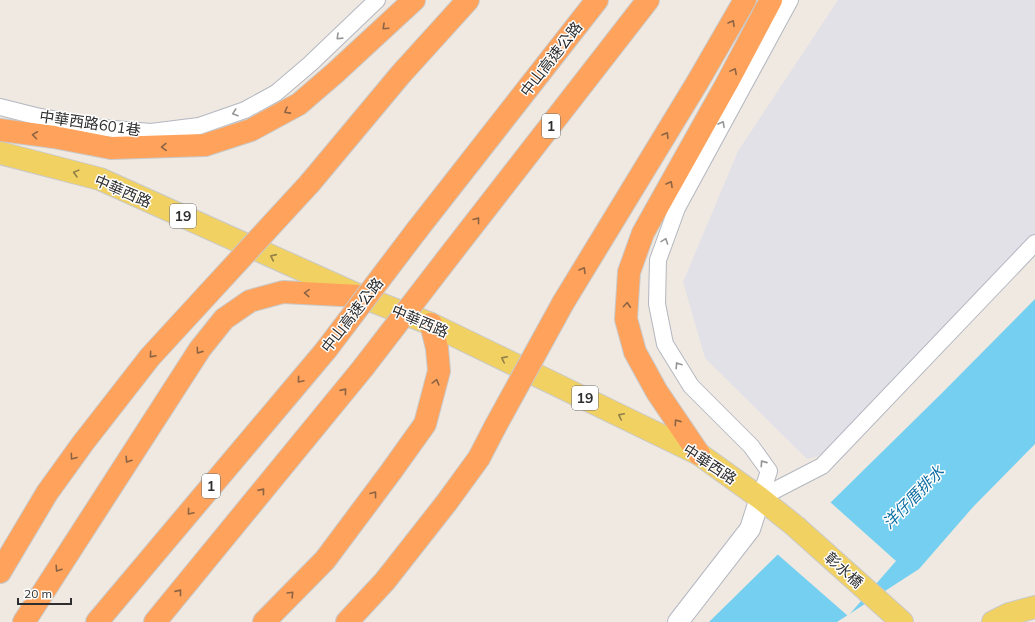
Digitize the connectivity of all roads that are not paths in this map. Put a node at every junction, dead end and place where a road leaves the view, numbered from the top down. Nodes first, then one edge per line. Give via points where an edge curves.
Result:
1 (377, 0) edge
2 (414, 0) edge
3 (468, 0) edge
4 (597, 0) edge
5 (648, 0) edge
6 (745, 0) edge
7 (772, 0) edge
8 (790, 0) edge
9 (0, 107) edge
10 (0, 130) edge
11 (0, 153) edge
12 (1035, 243) edge
13 (360, 296) junction
14 (431, 324) junction
15 (699, 454) junction
16 (760, 498) junction
17 (795, 526) joint
18 (0, 572) edge
19 (1035, 607) edge
20 (897, 618) edge
21 (24, 622) edge
22 (97, 622) edge
23 (155, 622) edge
24 (264, 622) edge
25 (347, 622) edge
26 (678, 622) edge
27 (993, 622) edge

1 -> 9 street, 中華西路601巷 via 276,93 245,110 199,126 151,132 102,128
2 -> 10 highway via 299,104 251,130 205,145 111,148
3 -> 18 highway, bridge via 401,74 310,183 150,357 47,493
4 -> 22 highway, 中山高速公路 / 1, bridge via 326,350
23 -> 5 highway, 1, bridge via 363,368
25 -> 6 highway, bridge via 385,581 479,458 563,304
15 -> 7 highway via 657,392 635,352 626,319 629,272 643,233
16 -> 8 street via 769,471 751,446 691,386 665,344 657,304 658,260 677,208
13 -> 11 main road, 中華西路 / 19 via 100,179
12 - 16 street via 822,466
13 - 14 main road, 中華西路 / 19
13 -> 21 highway via 283,292 250,301 224,319 200,349
15 -> 14 main road, 中華西路 / 19
24 -> 14 highway via 325,560 425,424 439,371
15 - 16 main road, 中華西路 / 19
16 - 17 main road, 中華西路 / 19
16 - 26 street via 750,529
17 - 20 main road, 彰水橋 / 19
19 - 27 main road via 1009,614

